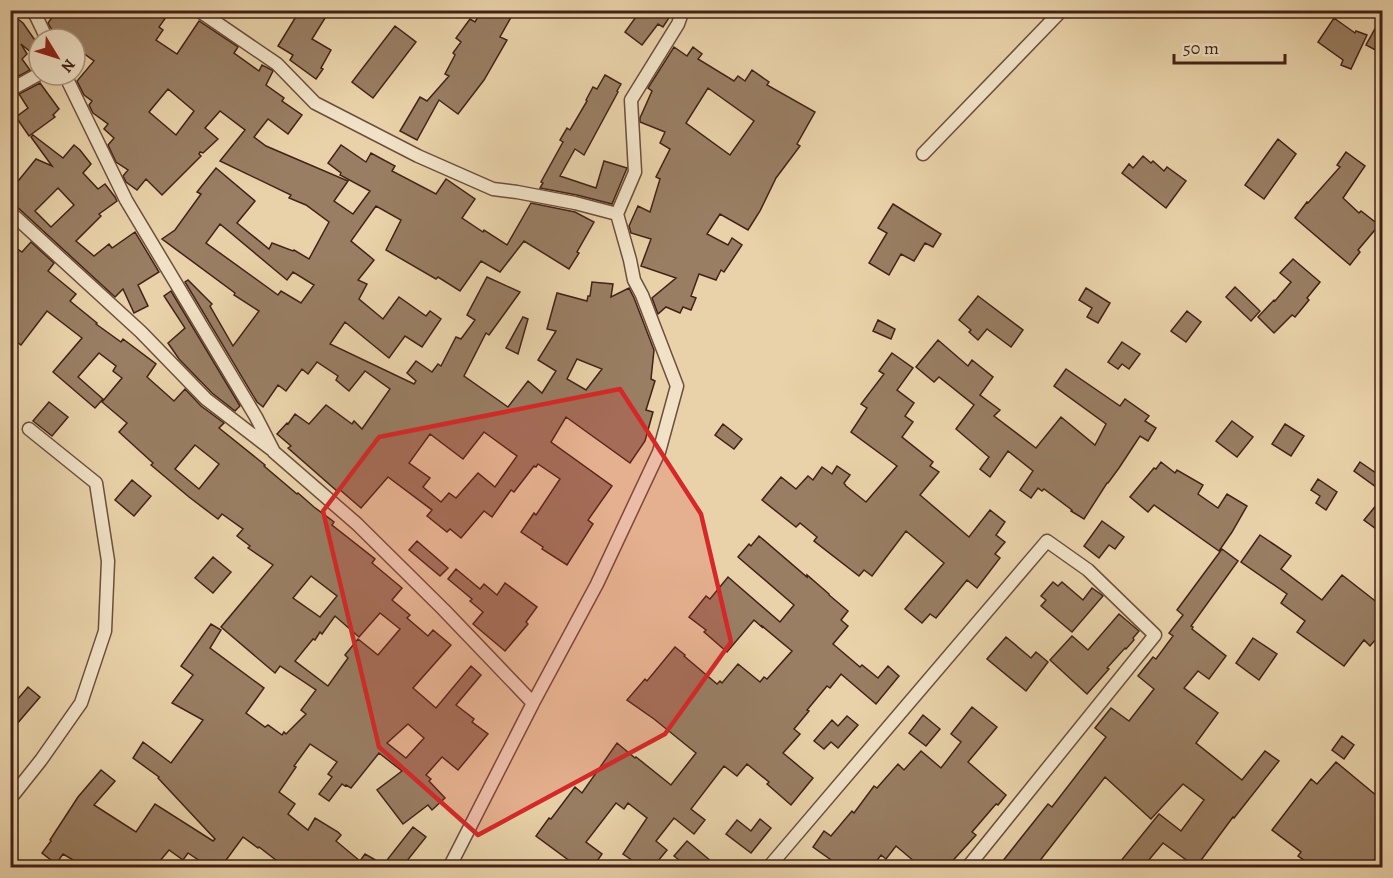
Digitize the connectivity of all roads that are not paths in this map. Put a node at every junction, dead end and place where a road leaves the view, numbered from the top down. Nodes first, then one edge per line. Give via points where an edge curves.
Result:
1 (31, 10) edge
2 (198, 10) edge
3 (683, 10) edge
4 (1062, 10) edge
5 (41, 27) edge
6 (27, 81) edge
7 (71, 87) edge
8 (10, 90) edge
9 (923, 154) dead end
10 (10, 212) edge
11 (617, 214) junction
12 (29, 429) dead end
13 (274, 452) junction
14 (533, 703) junction
15 (10, 800) edge
16 (449, 867) edge
17 (768, 867) edge
18 (967, 867) edge

1 - 5 street
2 - 11 street via 277,64 315,103 418,156 493,189
3 - 11 street via 631,100 635,172
4 - 9 street
6 - 8 street
7 - 13 street via 126,200
10 - 13 street via 141,332 206,399
11 - 14 street via 634,280 677,386 659,452 597,584
12 - 15 street via 96,483 108,561 105,632 81,703
13 - 14 street via 357,524
14 - 16 street
17 - 18 street via 1047,541 1088,570 1155,636

